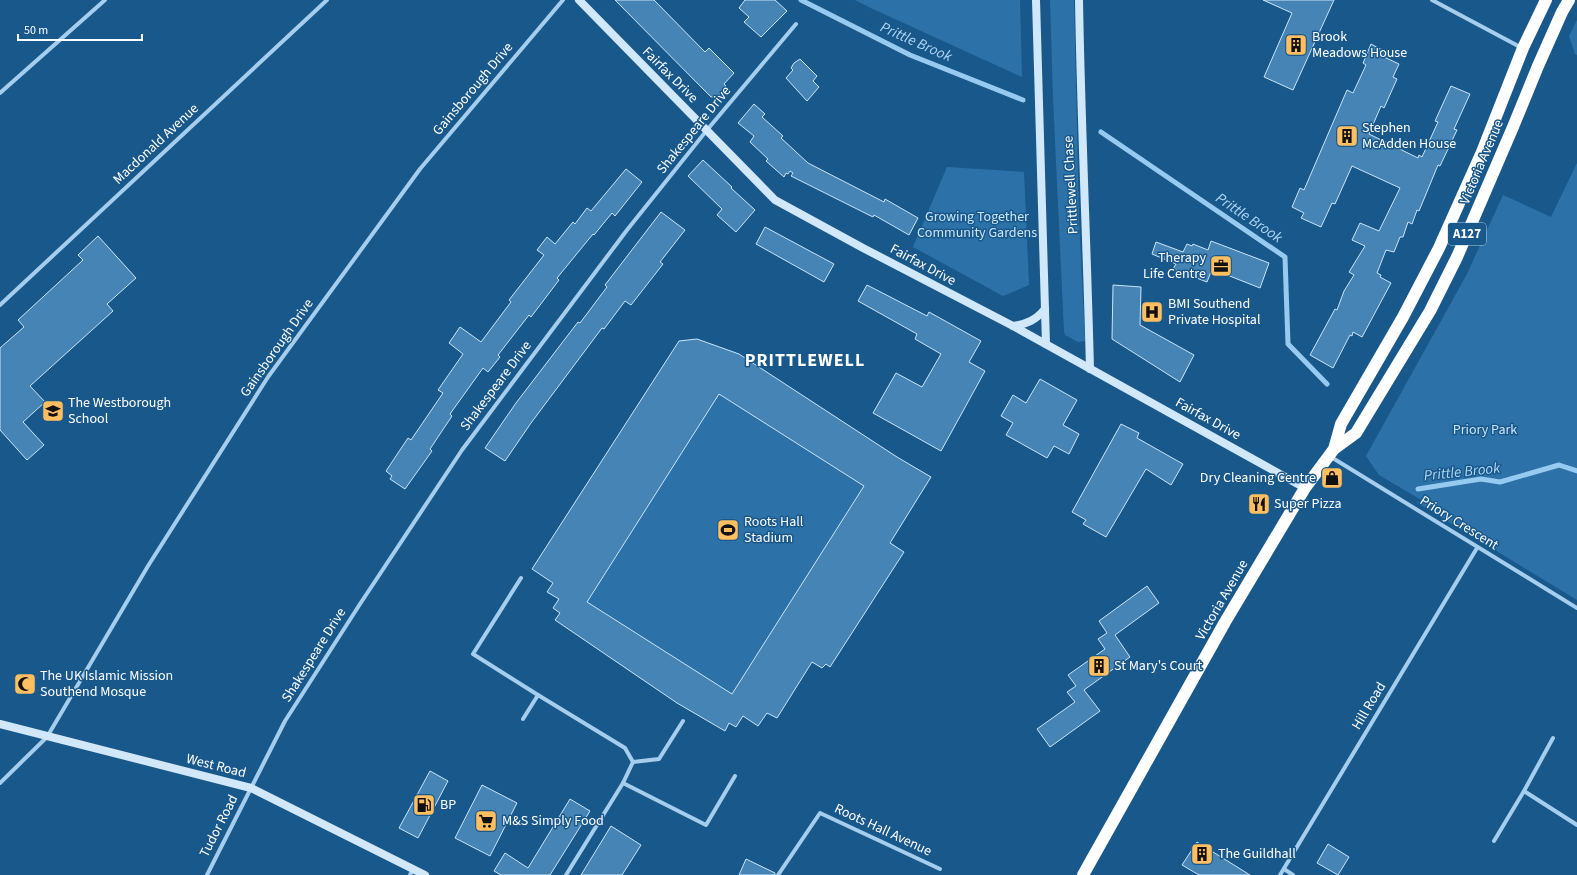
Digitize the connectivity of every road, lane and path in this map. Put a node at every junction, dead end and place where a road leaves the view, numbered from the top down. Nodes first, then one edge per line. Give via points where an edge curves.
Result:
1 (105, 0) edge
2 (327, 0) edge
3 (563, 0) edge
4 (579, 0) edge
5 (1036, 0) edge
6 (1079, 0) edge
7 (1432, 0) edge
8 (1546, 0) edge
9 (1569, 0) edge
10 (796, 24) dead end
11 (1523, 48) junction
12 (0, 93) edge
13 (707, 130) junction
14 (0, 305) edge
15 (1045, 309) junction
16 (1013, 326) junction
17 (1046, 344) junction
18 (1090, 369) junction
19 (1332, 452) junction
20 (1305, 488) junction
21 (1477, 548) junction
22 (521, 578) dead end
23 (1577, 608) edge
24 (538, 695) junction
25 (523, 719) dead end
26 (683, 721) dead end
27 (0, 724) edge
28 (47, 737) junction
29 (1553, 738) dead end
30 (633, 762) junction
31 (735, 776) dead end
32 (0, 783) edge
33 (624, 783) junction
34 (251, 788) junction
35 (1524, 792) junction
36 (1577, 825) edge
37 (1494, 841) dead end
38 (940, 869) dead end
39 (1284, 869) junction
40 (411, 872) edge
41 (207, 875) edge
42 (425, 875) edge
43 (566, 875) edge
44 (778, 875) edge
45 (1083, 875) edge
46 (1280, 875) edge
47 (1293, 875) edge

1 - 12 street
2 - 14 street, Macdonald Avenue
3 - 28 street, Gainsborough Drive via 420,169 268,377 148,566
4 - 13 street, Fairfax Drive
5 - 15 street, Prittlewell Chase
6 - 18 street, Prittlewell Chase
7 - 11 street
8 - 11 highway, Victoria Avenue / A127
9 - 19 highway, Victoria Avenue / A127 via 1538,66 1457,257 1430,311 1356,433
10 - 13 street, Shakespeare Drive
11 - 19 highway, Victoria Avenue / A127 via 1482,152 1439,248 1403,317 1341,424
13 - 16 street, Fairfax Drive via 775,200
13 - 34 street, Shakespeare Drive via 462,450 285,721
15 - 16 street via 1036,319
15 - 17 street, Prittlewell Chase
16 - 17 street, Fairfax Drive
17 - 18 street, Fairfax Drive
18 - 20 street, Fairfax Drive
19 - 20 highway, Victoria Avenue / A127
19 - 21 street, Priory Crescent
20 - 45 highway, Victoria Avenue / A127 via 1225,622
21 - 23 street, Priory Crescent
21 - 39 street, Hill Road
22 - 24 street via 473,654
24 - 25 street
24 - 30 street via 625,748
26 - 30 street via 659,759
27 - 28 street, West Road
28 - 32 street, Gainsborough Drive
28 - 34 street, West Road
29 - 35 street
30 - 33 street
31 - 33 street via 706,825
33 - 43 street
34 - 40 street, West Road
34 - 41 street, Tudor Road
35 - 36 street
35 - 37 street
38 - 44 street, Roots Hall Avenue via 820,813
39 - 46 street, Hill Road
39 - 47 street
40 - 42 street, West Road

